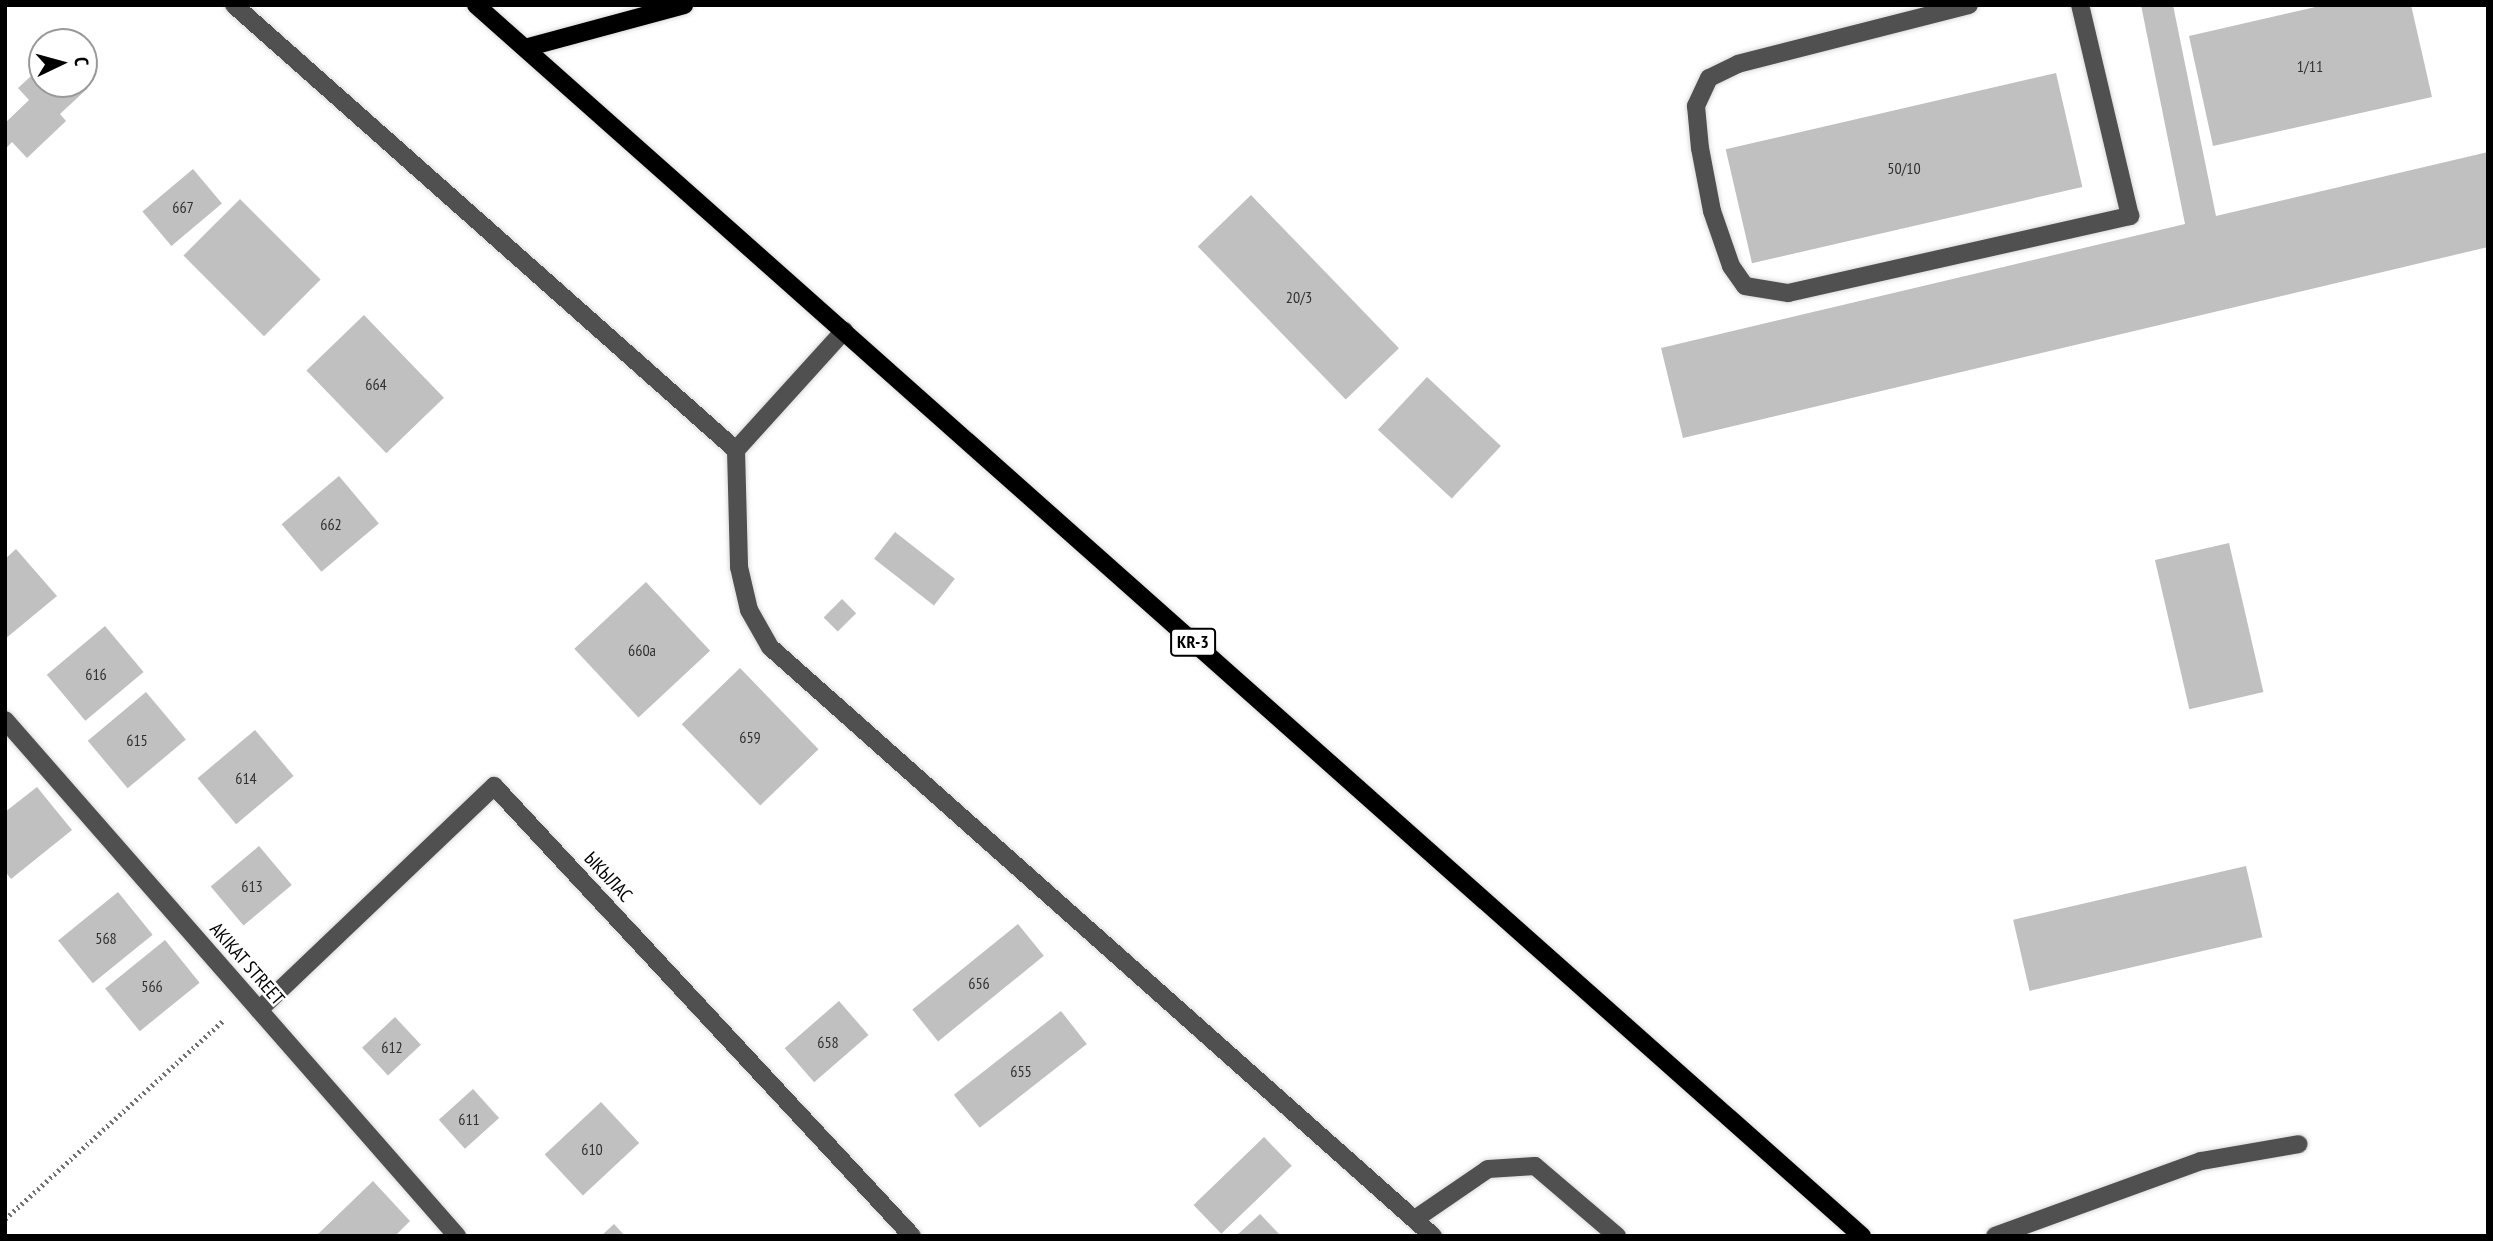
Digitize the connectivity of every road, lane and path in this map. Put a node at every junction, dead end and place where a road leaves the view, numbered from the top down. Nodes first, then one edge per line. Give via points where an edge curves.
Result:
1 (234, 5) edge
2 (476, 5) edge
3 (684, 5) edge
4 (1969, 5) edge
5 (2080, 5) edge
6 (525, 48) junction
7 (844, 331) junction
8 (736, 450) junction
9 (5, 720) edge
10 (254, 1004) junction
11 (2299, 1144) dead end
12 (5, 1219) edge
13 (1415, 1219) junction
14 (457, 1236) edge
15 (912, 1236) edge
16 (1433, 1236) edge
17 (1617, 1236) edge
18 (1862, 1236) edge
19 (1995, 1236) edge

1 - 8 street
2 - 6 main road, KR-3
3 - 6 main road
4 - 5 street via 1738,64 1709,78 1696,106 1700,148 1712,211 1731,266 1745,286 1788,293 2130,216
6 - 7 main road, KR-3
7 - 8 street
7 - 18 main road, KR-3
8 - 13 street via 739,567 749,610 770,647
9 - 10 street, AKIKAT STREET
10 - 12 path
10 - 14 street, AKIKAT STREET
10 - 15 street, ЫКЫЛАС via 494,786
11 - 19 street via 2200,1161
13 - 16 street
13 - 17 street via 1488,1169 1535,1166

